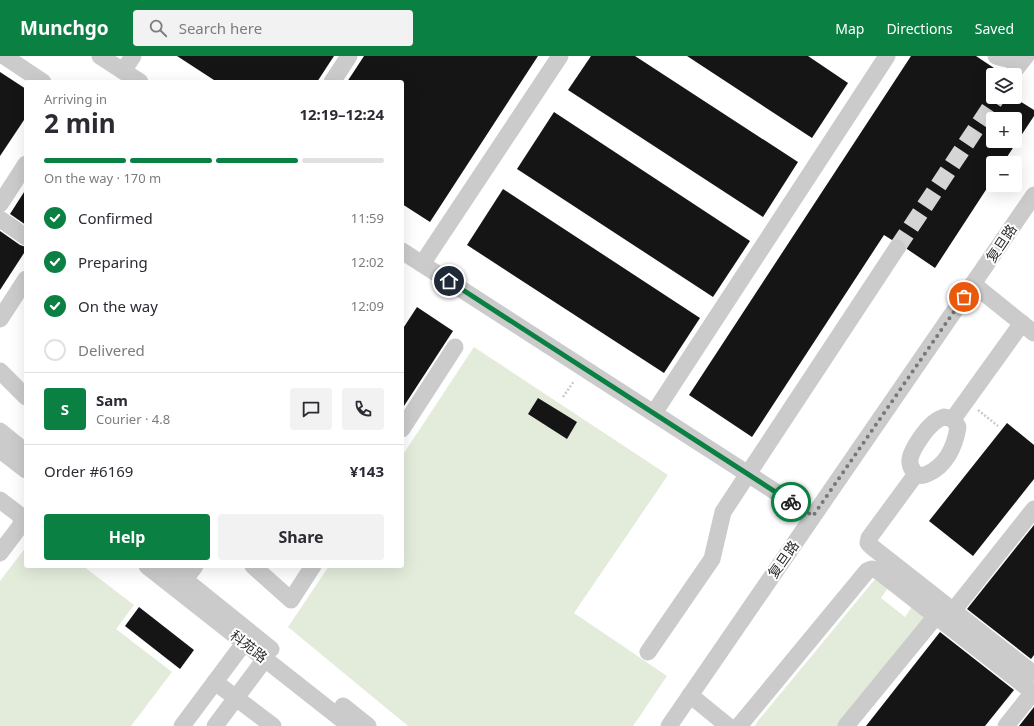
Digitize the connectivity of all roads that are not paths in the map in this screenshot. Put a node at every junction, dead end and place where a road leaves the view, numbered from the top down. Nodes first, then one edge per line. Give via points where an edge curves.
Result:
1 (4, 56) edge
2 (100, 56) edge
3 (133, 56) edge
4 (349, 56) edge
5 (560, 56) edge
6 (887, 56) edge
7 (996, 56) edge
8 (1021, 56) edge
9 (1026, 56) edge
10 (1017, 68) edge
11 (123, 71) junction
12 (40, 80) edge
13 (137, 80) edge
14 (333, 80) edge
15 (24, 167) edge
16 (1034, 195) edge
17 (0, 204) edge
18 (0, 219) edge
19 (24, 236) edge
20 (897, 248) tunnel mouth
21 (404, 252) edge
22 (422, 264) junction
23 (24, 282) edge
24 (973, 284) junction
25 (0, 319) edge
26 (1028, 328) edge
27 (455, 347) dead end
28 (0, 371) edge
29 (24, 395) edge
30 (654, 413) junction
31 (953, 419) junction
32 (404, 426) edge
33 (0, 431) edge
34 (0, 450) edge
35 (24, 450) edge
36 (24, 468) edge
37 (748, 474) junction
38 (916, 474) junction
39 (0, 500) edge
40 (1034, 510) edge
41 (813, 516) junction
42 (0, 553) edge
43 (150, 568) edge
44 (170, 568) edge
45 (193, 568) edge
46 (255, 568) edge
47 (312, 568) edge
48 (184, 580) junction
49 (953, 611) junction
50 (936, 616) junction
51 (244, 643) junction
52 (648, 652) dead end
53 (265, 659) junction
54 (1034, 673) edge
55 (215, 682) junction
56 (1033, 693) edge
57 (690, 695) junction
58 (236, 698) junction
59 (182, 726) edge
60 (215, 726) edge
61 (273, 726) edge
62 (350, 726) edge
63 (368, 726) edge
64 (669, 726) edge
65 (728, 726) edge
66 (739, 726) edge
67 (846, 726) edge
68 (1006, 726) edge

1 - 12 street
2 - 11 street
3 - 11 street
4 - 14 street
5 - 22 street
6 - 30 street
7 - 8 street via 1007,59
9 - 10 street
11 - 13 street
15 - 17 street
16 - 24 street, 复旦路
18 - 19 street
20 - 37 street
21 - 22 street
22 - 30 street
23 - 25 street
24 - 26 street
24 - 41 street, 复旦路
26 - 31 street
27 - 32 street
28 - 29 street
30 - 37 street
31 - 38 street via 958,427 952,450 934,471 923,476
31 - 38 street via 944,417 936,421 923,435 910,460 911,468
33 - 35 street
34 - 36 street
37 - 41 street
37 - 52 street via 723,512 712,559
38 - 49 street via 868,542
39 - 42 street via 21,516 21,525
40 - 49 street
41 - 57 street, 复旦路
43 - 51 street, 科苑路
44 - 48 street, 科苑路
45 - 48 street
46 - 47 street via 291,600
48 - 63 street, 科苑路
49 - 54 street
50 - 56 street
50 - 66 street via 877,570 867,570
50 - 67 street
51 - 53 street, 科苑路
51 - 55 street
53 - 58 street
53 - 62 street, 科苑路
55 - 58 street
55 - 59 street
56 - 68 street
57 - 64 street, 复旦路
57 - 65 street
58 - 60 street
58 - 61 street

